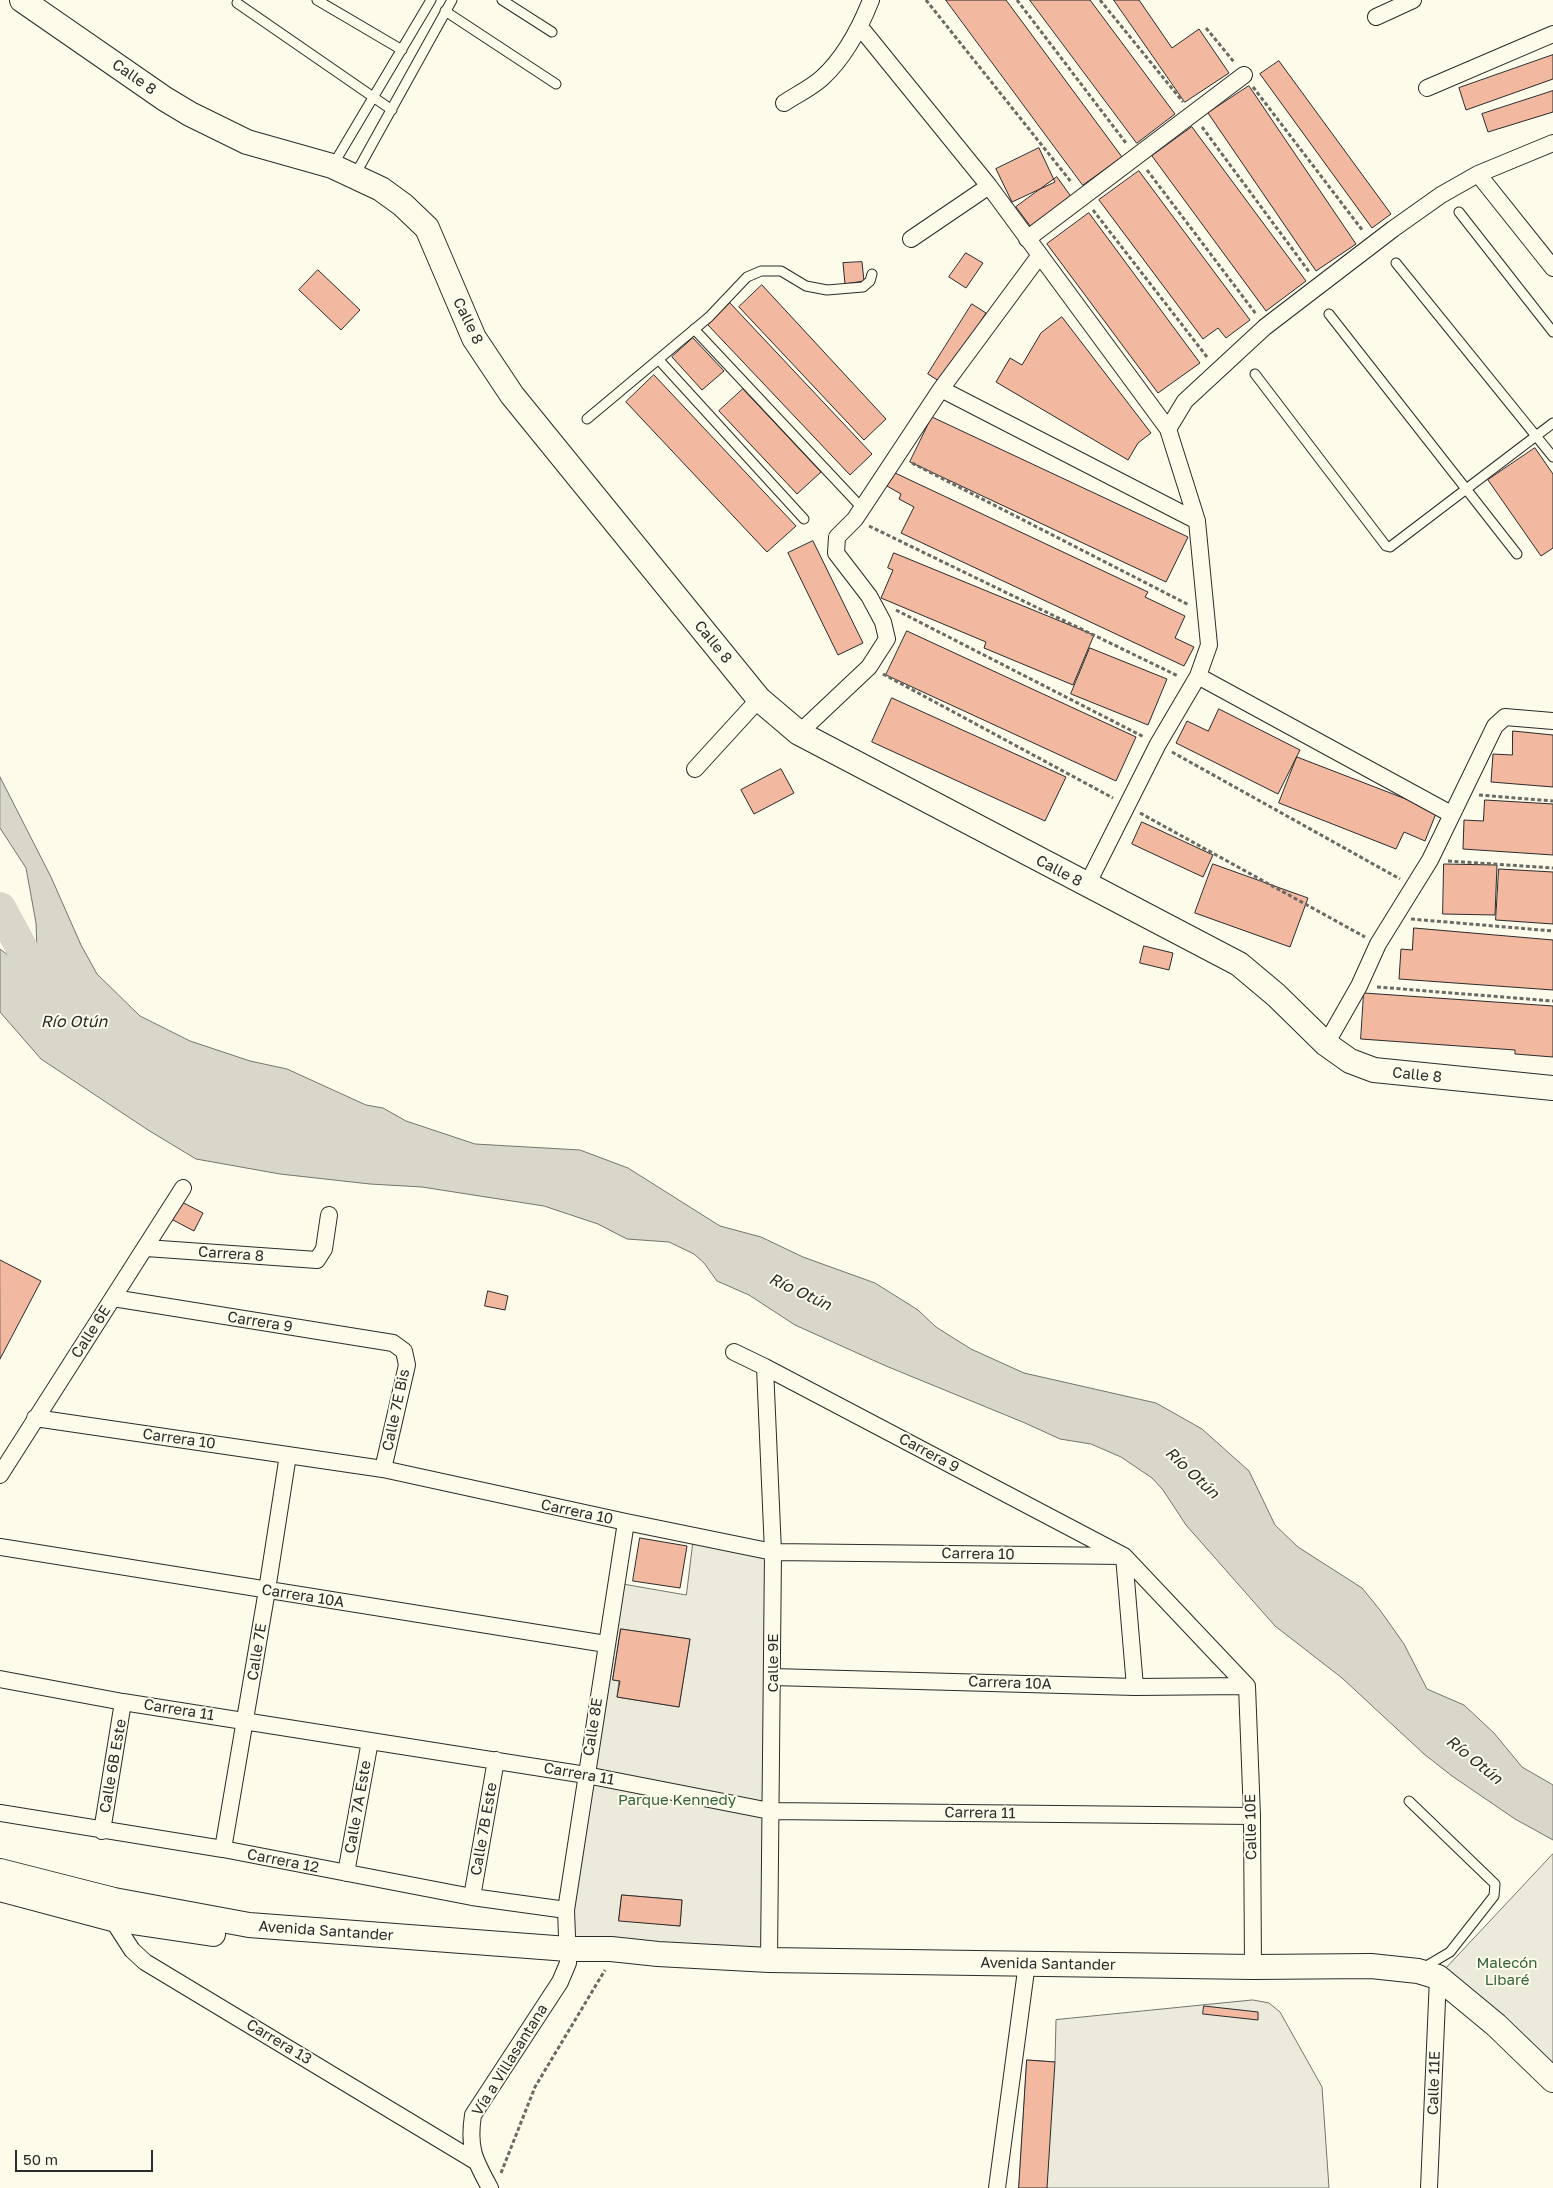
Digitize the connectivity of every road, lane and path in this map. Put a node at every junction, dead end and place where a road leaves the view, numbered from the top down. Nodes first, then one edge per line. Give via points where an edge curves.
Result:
1 (22, 0) edge
2 (317, 0) edge
3 (431, 0) edge
4 (452, 0) edge
5 (502, 0) edge
6 (871, 0) edge
7 (1100, 0) edge
8 (1413, 0) edge
9 (237, 3) dead end
10 (445, 11) junction
11 (1376, 17) dead end
12 (860, 27) junction
13 (1206, 28) dead end
14 (552, 32) dead end
15 (1553, 34) edge
16 (402, 50) junction
17 (1244, 75) junction
18 (556, 84) dead end
19 (1427, 88) dead end
20 (374, 98) junction
21 (784, 103) dead end
22 (392, 110) junction
23 (1193, 114) junction
24 (1553, 143) edge
25 (332, 166) junction
26 (1478, 174) junction
27 (354, 176) junction
28 (989, 186) junction
29 (1459, 212) dead end
30 (910, 239) dead end
31 (1027, 239) junction
32 (1373, 244) junction
33 (1040, 255) junction
34 (1396, 264) dead end
35 (1553, 268) edge
36 (872, 274) dead end
37 (1319, 285) junction
38 (1330, 314) dead end
39 (694, 329) junction
40 (1553, 332) edge
41 (659, 360) junction
42 (1255, 374) dead end
43 (940, 389) junction
44 (587, 419) dead end
45 (1553, 423) edge
46 (1168, 428) junction
47 (1535, 435) junction
48 (898, 456) junction
49 (1553, 458) edge
50 (1467, 489) junction
51 (859, 513) junction
52 (804, 519) dead end
53 (1197, 521) junction
54 (1517, 554) dead end
55 (1207, 614) junction
56 (1195, 680) junction
57 (759, 699) junction
58 (1553, 721) edge
59 (798, 733) junction
60 (695, 769) dead end
61 (1463, 794) junction
62 (1553, 801) edge
63 (1451, 814) junction
64 (1430, 860) junction
65 (1553, 868) edge
66 (1087, 886) junction
67 (1393, 918) junction
68 (1553, 931) edge
69 (1359, 986) junction
70 (1553, 1001) edge
71 (1326, 1044) junction
72 (1553, 1088) edge
73 (183, 1188) dead end
74 (329, 1215) dead end
75 (146, 1248) junction
76 (113, 1298) junction
77 (404, 1351) joint
78 (734, 1352) dead end
79 (766, 1366) junction
80 (35, 1418) junction
81 (288, 1455) junction
82 (383, 1469) junction
83 (0, 1475) edge
84 (626, 1522) junction
85 (0, 1547) edge
86 (773, 1552) junction
87 (1124, 1556) junction
88 (267, 1590) junction
89 (606, 1644) junction
90 (773, 1677) junction
91 (0, 1679) edge
92 (1135, 1686) junction
93 (1246, 1686) junction
94 (124, 1702) junction
95 (246, 1721) junction
96 (370, 1740) junction
97 (496, 1760) junction
98 (586, 1775) junction
99 (1409, 1801) dead end
100 (770, 1811) junction
101 (0, 1813) edge
102 (1252, 1816) junction
103 (102, 1831) junction
104 (223, 1849) junction
105 (0, 1871) edge
106 (346, 1873) junction
107 (0, 1889) edge
108 (472, 1897) junction
109 (113, 1909) junction
110 (566, 1910) junction
111 (658, 1954) junction
112 (568, 1956) junction
113 (769, 1960) junction
114 (610, 1961) junction
115 (1027, 1963) junction
116 (1253, 1967) junction
117 (1428, 1974) junction
118 (1553, 2080) edge
119 (475, 2161) junction
120 (495, 2184) edge
121 (997, 2188) edge
122 (1430, 2188) edge

1 - 25 street, Calle 8 via 190,114 247,142
2 - 16 lane
3 - 16 lane
4 - 10 lane
5 - 14 lane
6 - 12 street
7 - 23 path
8 - 11 street
9 - 20 lane
10 - 18 lane
10 - 22 lane
12 - 21 street via 822,79
12 - 28 street
13 - 17 path
15 - 19 street
16 - 20 lane
17 - 23 street
17 - 32 path
20 - 22 lane
20 - 25 lane
22 - 27 lane
23 - 31 street
23 - 37 path
24 - 26 street
25 - 27 street, Calle 8
26 - 32 street via 1440,194
26 - 35 street
27 - 57 street, Calle 8 via 381,189 427,228 474,338 512,395
28 - 30 street
28 - 31 street
29 - 40 lane
31 - 33 street
32 - 37 street
33 - 43 street
33 - 46 street
34 - 47 lane
36 - 39 lane via 870,282 863,287 827,290 806,286 781,271 761,271 747,277
37 - 46 street via 1266,327 1185,401
38 - 50 lane
39 - 41 lane
39 - 51 lane
41 - 44 lane
41 - 52 lane
42 - 50 lane via 1386,546 1394,546
43 - 48 street
43 - 53 street
45 - 47 lane
46 - 53 street
47 - 49 lane
47 - 50 lane
48 - 51 street
48 - 55 path
50 - 54 lane
51 - 56 path
51 - 59 street via 837,537 836,553 869,596 883,622 887,639 869,667
53 - 55 street
55 - 56 street via 1210,645
56 - 63 street
56 - 66 street via 1135,788
57 - 59 street, Calle 8
57 - 60 street
58 - 61 street via 1505,717 1495,726
59 - 66 street, Calle 8
61 - 62 path
61 - 63 street
63 - 64 street
64 - 65 path
64 - 67 street
66 - 71 street, Calle 8 via 1240,964
67 - 68 path
67 - 69 street
69 - 70 path
69 - 71 street
71 - 72 street, Calle 8 via 1350,1061 1374,1070
73 - 75 street, Calle 6E
74 - 75 street, Carrera 8 via 324,1248 316,1260
75 - 76 street, Calle 6E
76 - 77 street, Carrera 9 via 393,1343
76 - 80 street, Calle 6E
77 - 82 street, Calle 7E Bis via 407,1365
78 - 79 street, Carrera 9
79 - 86 street, Calle 9E
79 - 87 street, Carrera 9
80 - 81 street, Carrera 10
80 - 83 street, Calle 6E
81 - 82 street, Carrera 10
81 - 88 street, Calle 7E
82 - 84 street, Carrera 10
84 - 86 street, Carrera 10
84 - 89 street, Calle 8E
85 - 88 street, Carrera 10A
86 - 87 street, Carrera 10
86 - 90 street, Calle 9E
87 - 92 street
87 - 93 street, Carrera 9
88 - 89 street, Carrera 10A
88 - 95 street, Calle 7E
89 - 98 street, Calle 8E
90 - 92 street, Carrera 10A
90 - 100 street, Calle 9E
91 - 94 street, Carrera 11
92 - 93 street, Carrera 10A
93 - 102 street, Calle 10E
94 - 95 street, Carrera 11
94 - 103 street, Calle 6B Este
95 - 96 street, Carrera 11
95 - 104 street, Calle 7E
96 - 97 street, Carrera 11
96 - 106 street, Calle 7A Este
97 - 98 street, Carrera 11
97 - 108 street, Calle 7B Este
98 - 100 street, Carrera 11
98 - 110 street, Calle 8E
99 - 117 lane via 1495,1884 1494,1896 1450,1952
100 - 102 street, Carrera 11
100 - 113 street, Calle 9E
101 - 103 street, Carrera 12
102 - 116 street, Calle 10E
103 - 104 street, Carrera 12
104 - 106 street, Carrera 12
105 - 109 street, Avenida Santander
106 - 108 street, Carrera 12
107 - 109 street, Avenida Santander
108 - 110 street, Carrera 12
109 - 112 street, Avenida Santander via 247,1940
109 - 119 street, Carrera 13 via 132,1950 146,1962
110 - 112 street, Calle 8E
111 - 112 street, Avenida Santander via 611,1949
111 - 113 street, Avenida Santander
111 - 114 street, Avenida Santander
112 - 114 street, Avenida Santander
112 - 119 street, Vía a Villasantana via 560,1982 473,2115 470,2135
113 - 115 street, Avenida Santander via 896,1964
114 - 120 path via 535,2087
115 - 116 street, Avenida Santander
115 - 121 street
116 - 117 street, Avenida Santander via 1371,1966
117 - 118 street via 1496,2025
117 - 122 street, Calle 11E
119 - 120 street, Vía a Villasantana

